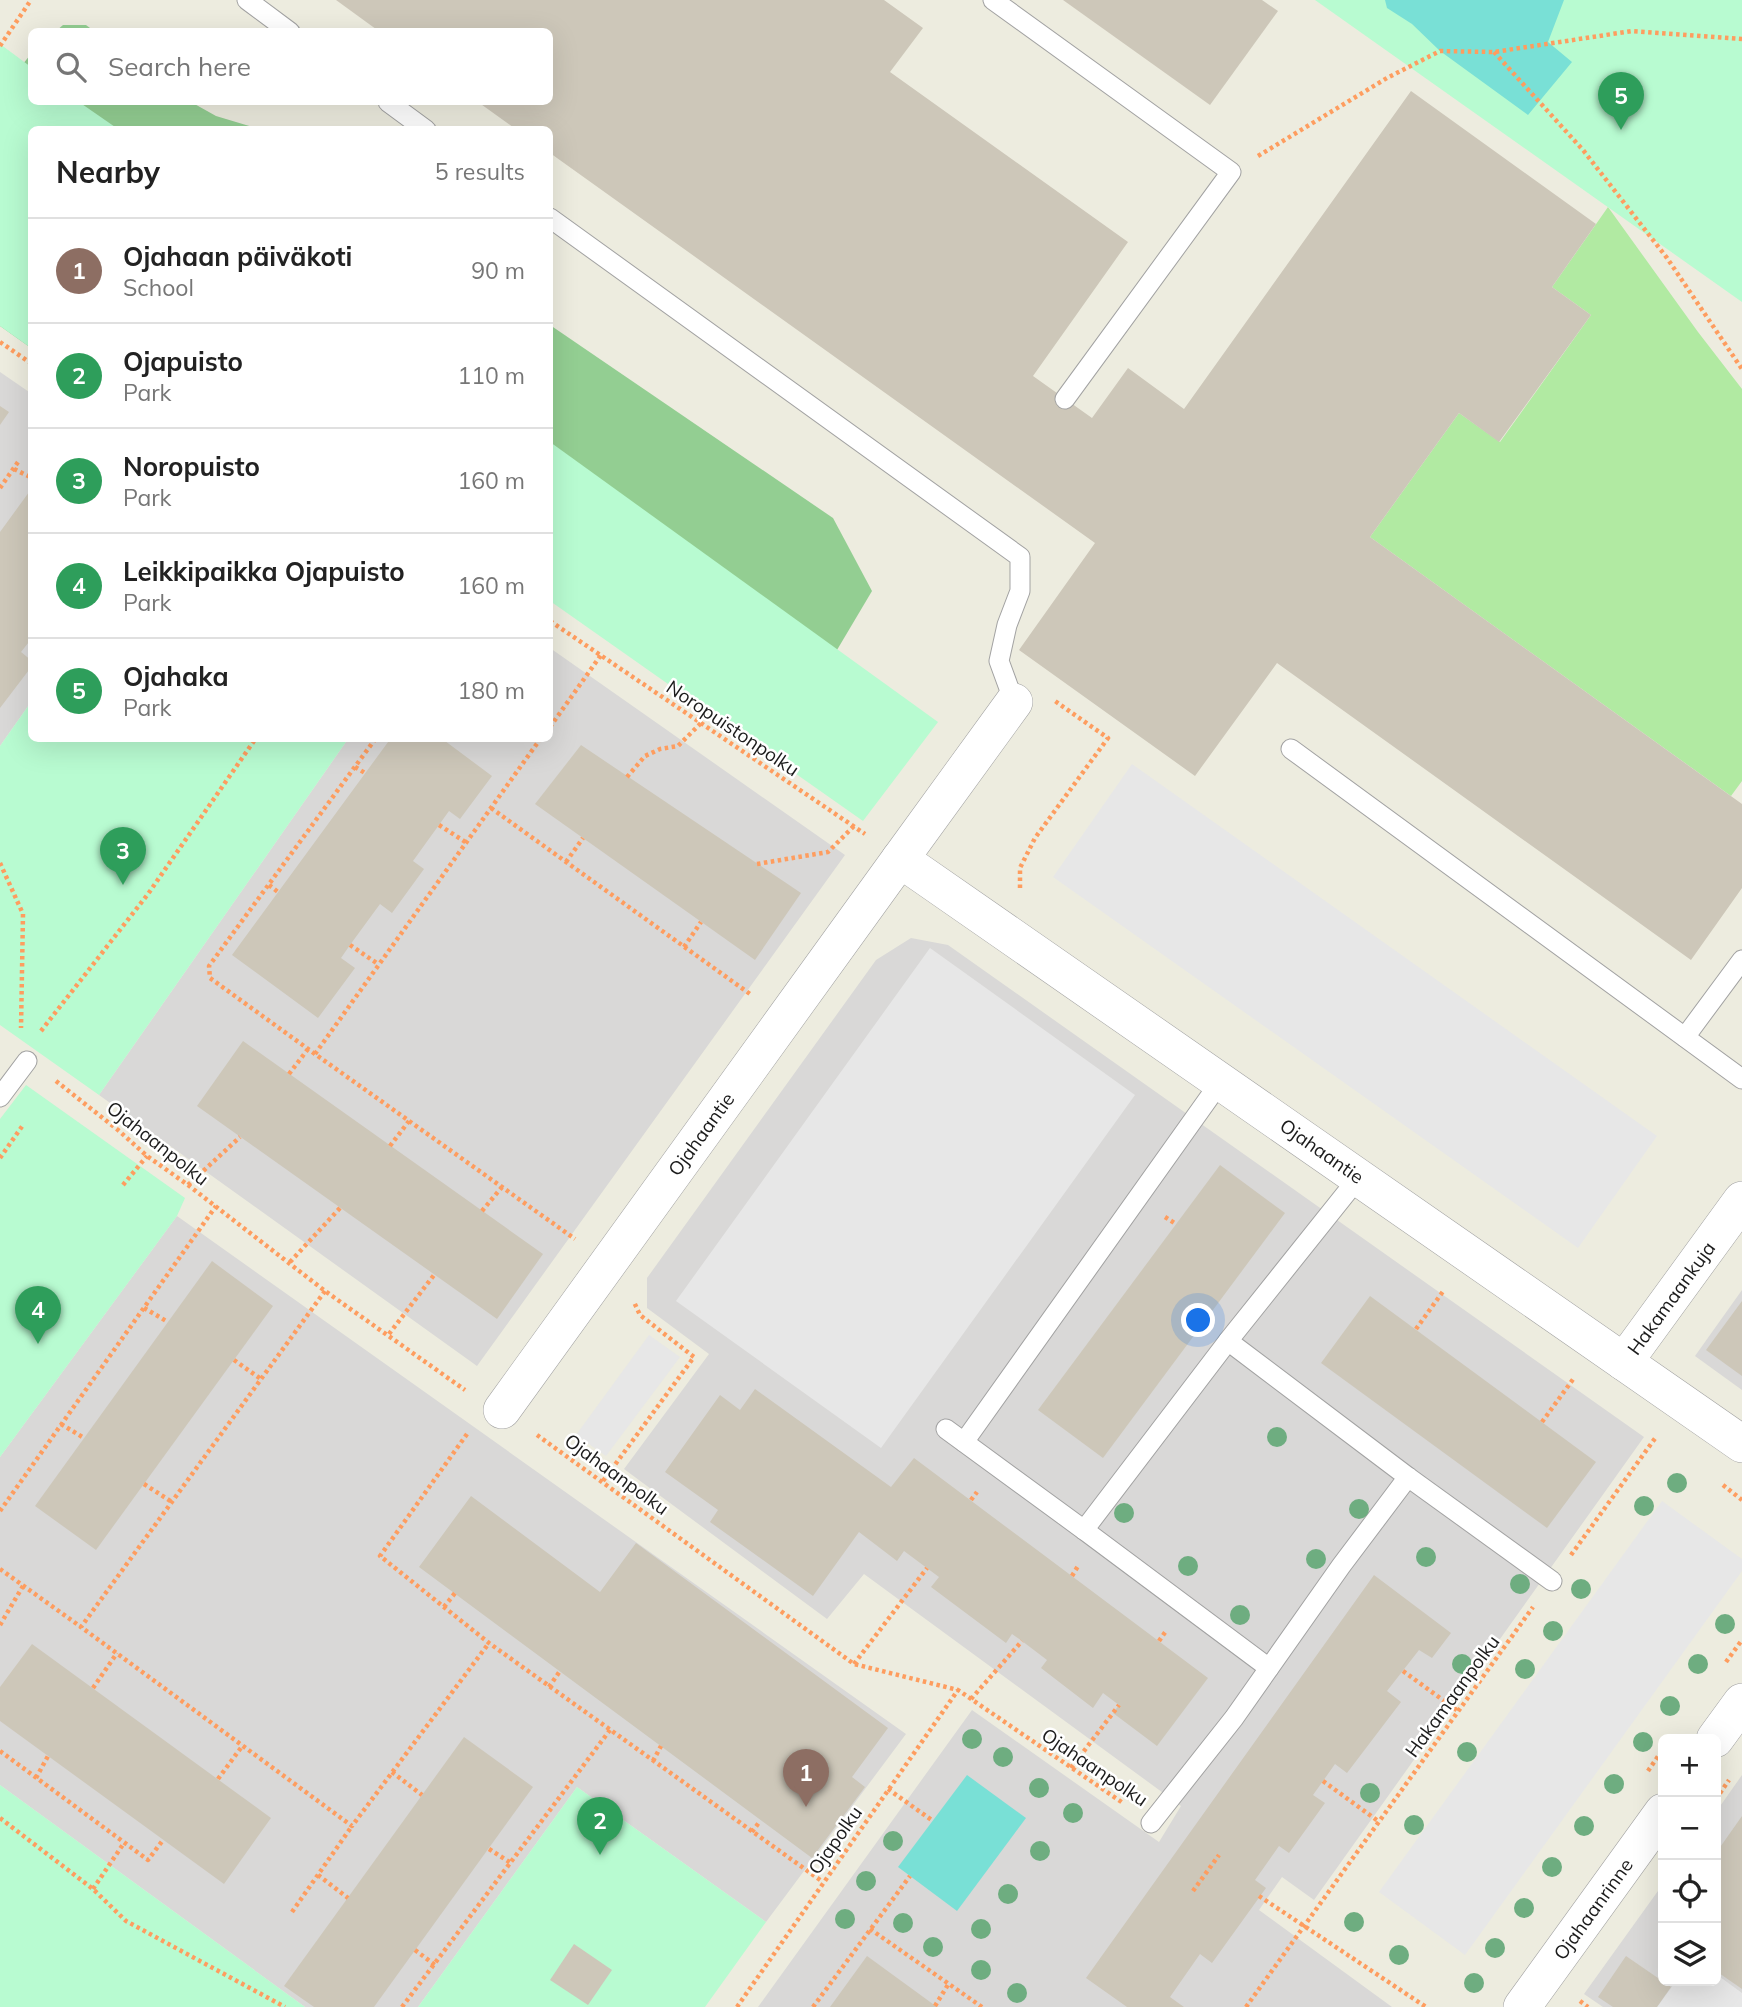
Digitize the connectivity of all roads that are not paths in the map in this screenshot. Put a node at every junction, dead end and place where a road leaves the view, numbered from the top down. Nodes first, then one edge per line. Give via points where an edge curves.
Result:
1 (247, 0) edge
2 (993, 0) edge
3 (285, 28) edge
4 (392, 105) edge
5 (421, 126) edge
6 (553, 220) edge
7 (1066, 400) dead end
8 (1014, 702) joint
9 (1291, 748) dead end
10 (900, 859) junction
11 (1742, 960) edge
12 (1685, 1037) junction
13 (27, 1061) dead end
14 (1742, 1079) edge
15 (1221, 1081) junction
16 (0, 1097) edge
17 (1359, 1177) junction
18 (1742, 1200) edge
19 (1228, 1341) junction
20 (1624, 1362) junction
21 (495, 1407) road end
22 (946, 1429) dead end
23 (964, 1442) junction
24 (1742, 1444) edge
25 (1408, 1477) junction
26 (1084, 1530) junction
27 (1552, 1581) road end
28 (1269, 1668) junction
29 (1742, 1702) edge
30 (1720, 1734) edge
31 (1658, 1819) edge
32 (1152, 1823) road end
33 (1522, 2007) edge

1 - 3 lane
2 - 7 lane via 1231,172
4 - 5 lane
6 - 8 lane via 1020,557 1020,591 999,661
8 - 10 street, Ojahaantie
9 - 12 lane
10 - 15 street, Ojahaantie
10 - 21 street, Ojahaantie
11 - 12 lane
12 - 14 lane
13 - 16 lane
15 - 17 street, Ojahaantie
15 - 23 lane
17 - 19 lane
17 - 20 street, Ojahaantie
18 - 20 street, Hakamaankuja
19 - 25 lane
19 - 26 lane
20 - 24 street, Ojahaantie
22 - 23 lane
23 - 26 lane
25 - 27 lane
25 - 28 lane
26 - 28 lane
28 - 32 lane
29 - 30 street
31 - 33 street, Ojahaanrinne

